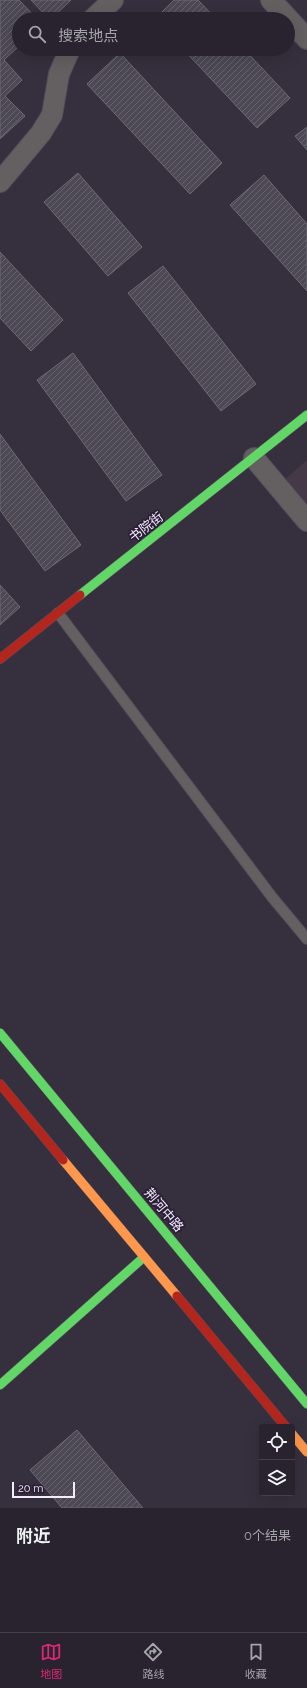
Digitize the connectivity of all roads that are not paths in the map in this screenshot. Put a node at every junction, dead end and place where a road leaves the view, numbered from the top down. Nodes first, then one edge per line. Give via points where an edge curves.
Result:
1 (113, 0) edge
2 (271, 0) edge
3 (100, 12) edge
4 (282, 12) edge
5 (295, 26) edge
6 (307, 39) edge
7 (67, 56) edge
8 (0, 182) edge
9 (307, 415) edge
10 (254, 458) junction
11 (307, 521) edge
12 (58, 613) junction
13 (0, 659) edge
14 (307, 939) edge
15 (0, 1033) edge
16 (0, 1084) edge
17 (144, 1257) junction
18 (0, 1385) edge
19 (307, 1404) edge
20 (283, 1424) edge
21 (295, 1438) edge
22 (307, 1452) edge

1 - 3 street
2 - 4 street
5 - 6 street
7 - 8 street via 60,74 52,115 41,134
9 - 10 main road, 书院街
10 - 11 street
10 - 12 main road, 书院街
12 - 13 main road, 书院街
12 - 14 lane via 272,897
15 - 19 main road, 荆河中路
16 - 17 main road
17 - 18 main road
17 - 20 main road
21 - 22 main road

